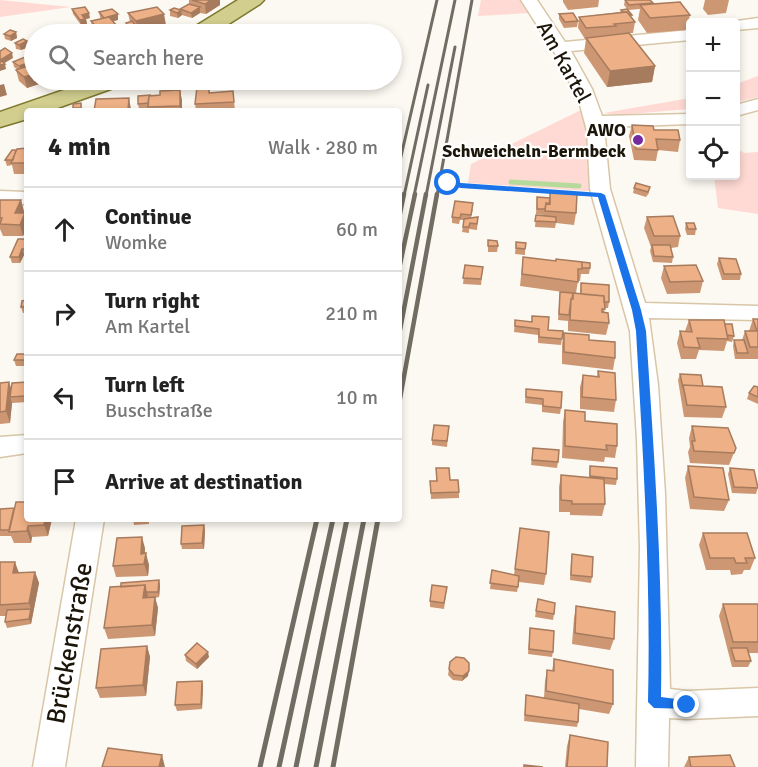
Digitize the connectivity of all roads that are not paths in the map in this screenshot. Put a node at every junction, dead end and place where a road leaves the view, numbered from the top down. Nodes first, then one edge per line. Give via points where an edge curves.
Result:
1 (253, 0) edge
2 (529, 0) edge
3 (758, 23) edge
4 (215, 24) edge
5 (740, 25) edge
6 (686, 35) edge
7 (559, 47) junction
8 (86, 90) edge
9 (758, 104) edge
10 (34, 108) edge
11 (740, 109) edge
12 (24, 112) edge
13 (686, 118) edge
14 (0, 120) edge
15 (595, 122) junction
16 (0, 197) edge
17 (24, 198) edge
18 (637, 310) junction
19 (758, 313) edge
20 (24, 444) edge
21 (0, 447) edge
22 (90, 522) edge
23 (654, 702) junction
24 (758, 702) edge
25 (49, 767) edge
26 (652, 767) edge

1 - 4 main road
2 - 7 street, Am Kartel
3 - 5 street
6 - 7 street
7 - 15 street, Am Kartel
8 - 10 main road
9 - 11 street
12 - 14 main road
13 - 15 street
15 - 18 street, Am Kartel via 601,195
16 - 17 street
18 - 19 street
18 - 23 street, Am Kartel via 653,530
20 - 21 street
22 - 25 street, Brückenstraße
23 - 24 street
23 - 26 street, Am Kartel

